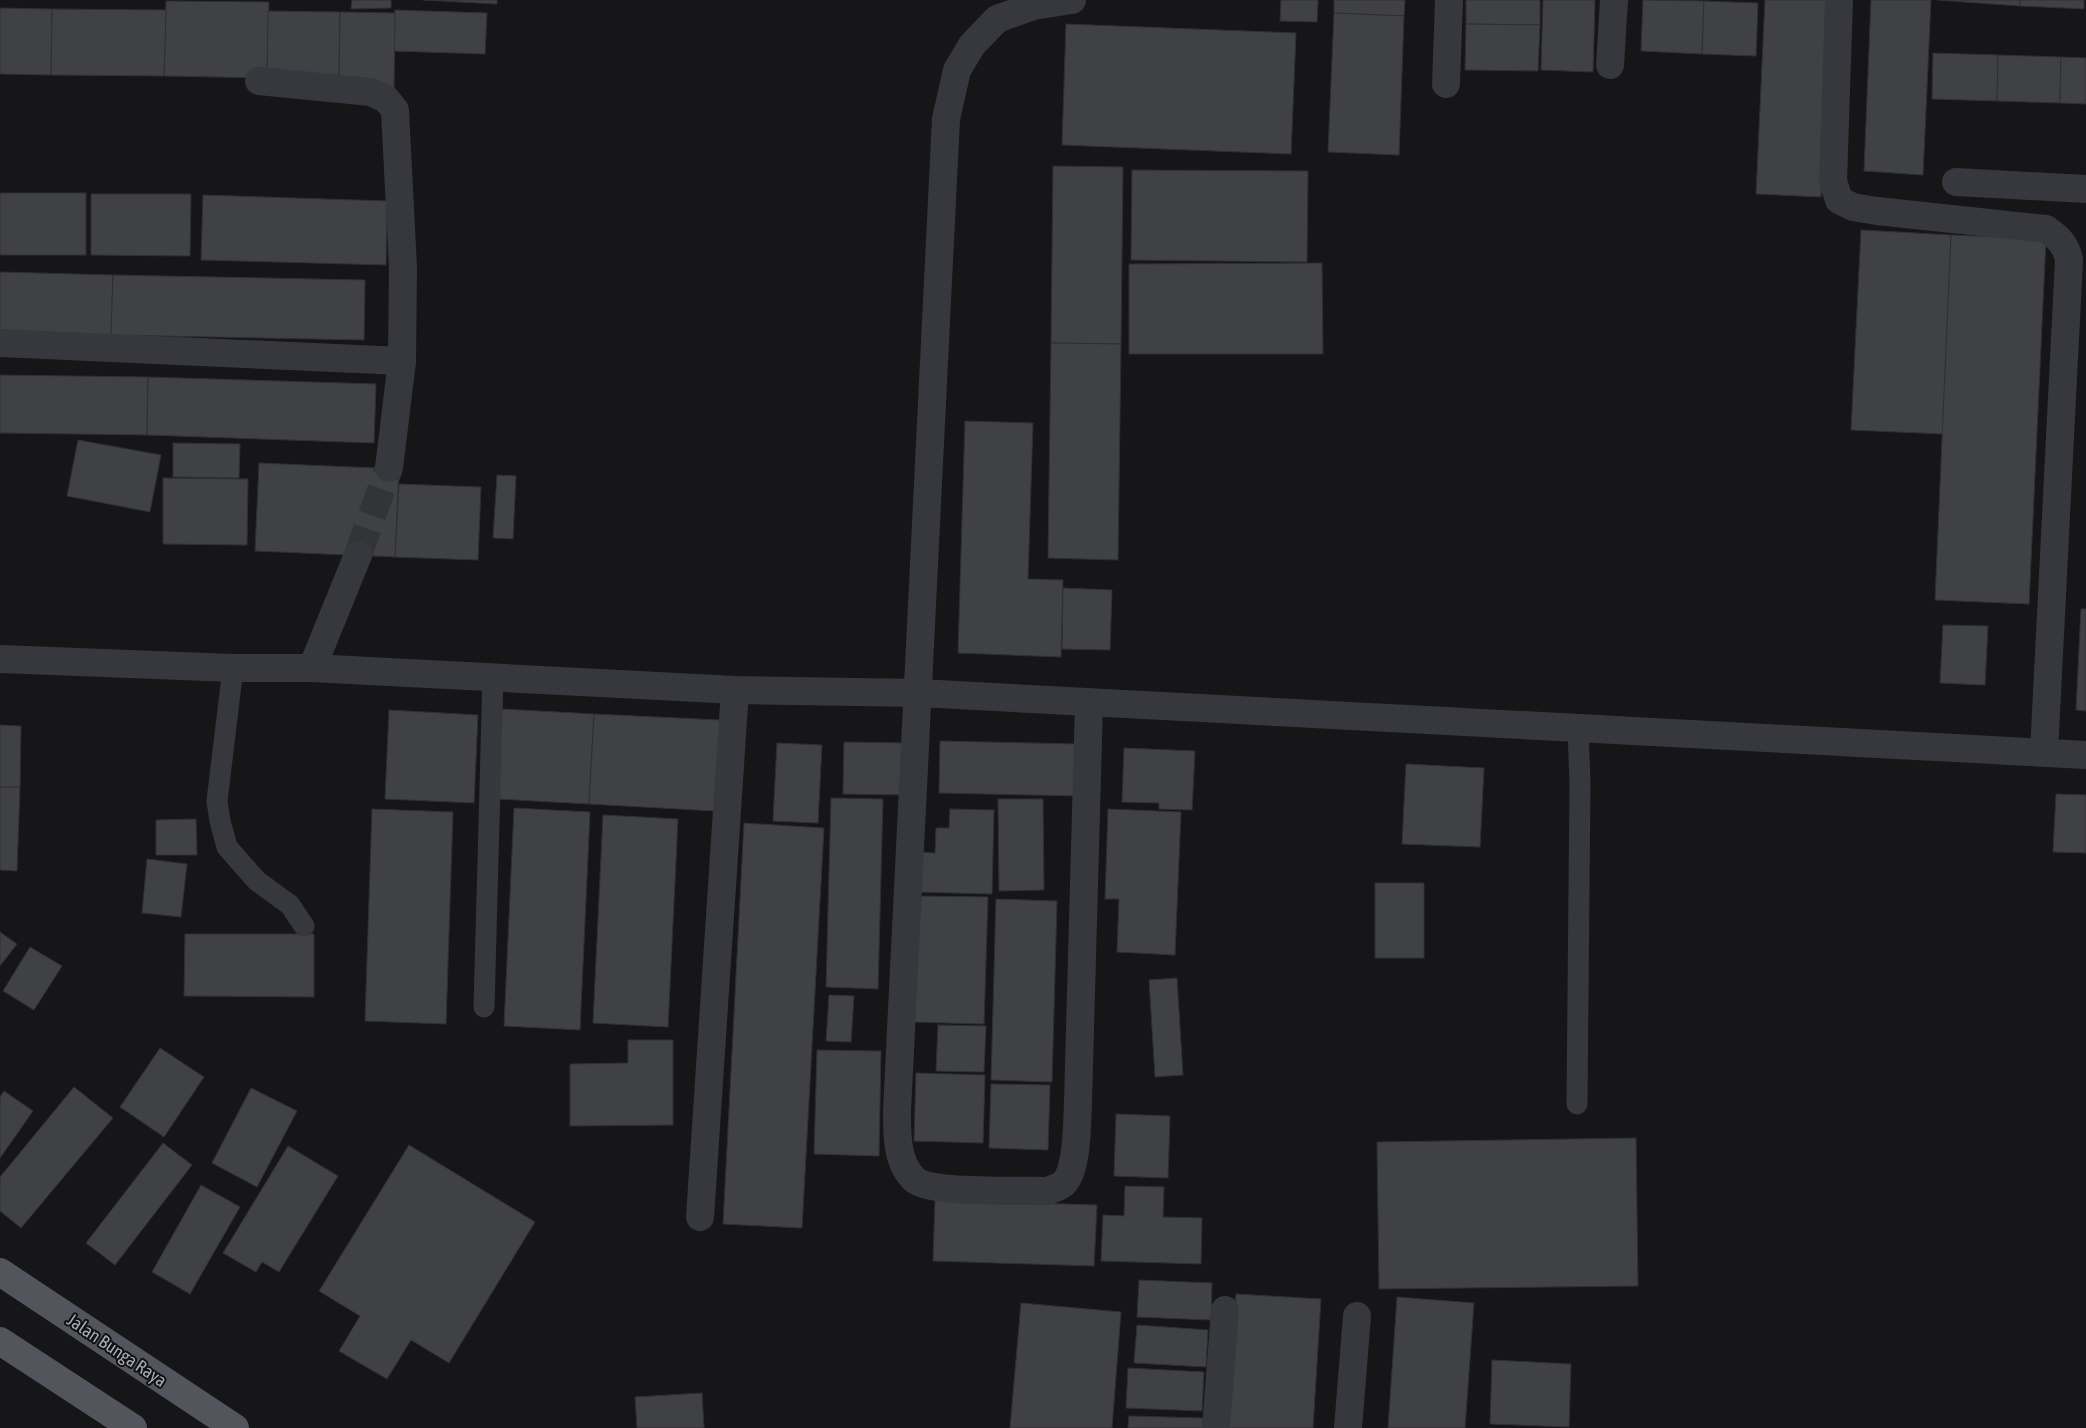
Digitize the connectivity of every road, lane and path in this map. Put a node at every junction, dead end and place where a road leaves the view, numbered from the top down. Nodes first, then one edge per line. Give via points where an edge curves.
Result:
1 (1072, 0) edge
2 (1449, 0) edge
3 (1614, 0) edge
4 (1839, 0) edge
5 (1610, 65) dead end
6 (259, 81) dead end
7 (1446, 84) dead end
8 (1956, 182) dead end
9 (2086, 189) edge
10 (0, 343) edge
11 (402, 361) junction
12 (389, 468) tunnel mouth
13 (358, 555) tunnel mouth
14 (0, 659) edge
15 (234, 668) junction
16 (312, 668) junction
17 (493, 676) junction
18 (735, 690) junction
19 (919, 693) junction
20 (1089, 703) junction
21 (1578, 729) junction
22 (2044, 752) junction
23 (2086, 755) edge
24 (304, 926) dead end
25 (484, 1007) dead end
26 (1577, 1104) dead end
27 (700, 1217) dead end
28 (0, 1272) edge
29 (1225, 1310) dead end
30 (1357, 1316) dead end
31 (0, 1341) edge
32 (133, 1428) edge
33 (235, 1428) edge
34 (1216, 1428) edge
35 (1348, 1428) edge

1 - 19 street via 1033,6 997,19 972,45 957,70 946,119
2 - 7 street
3 - 5 street
4 - 22 street via 1833,181 1839,200 1853,207 1877,211 2046,229 2059,238 2067,250
6 - 11 street via 372,92 386,98 395,110 403,268
8 - 9 street
10 - 11 street
11 - 12 street
13 - 16 street
14 - 15 street
15 - 16 street
15 - 24 lane via 217,801 227,847 258,881 290,906
16 - 17 street
17 - 18 street
17 - 25 lane
18 - 19 street
18 - 27 street
19 - 20 street
19 - 20 street via 897,1137 904,1164 916,1180 937,1188 1048,1191 1063,1184 1072,1167 1078,1102
20 - 21 street
21 - 22 street
21 - 26 lane
22 - 23 street
28 - 33 main road, Jalan Bunga Raya
29 - 34 street
30 - 35 street
31 - 32 main road

